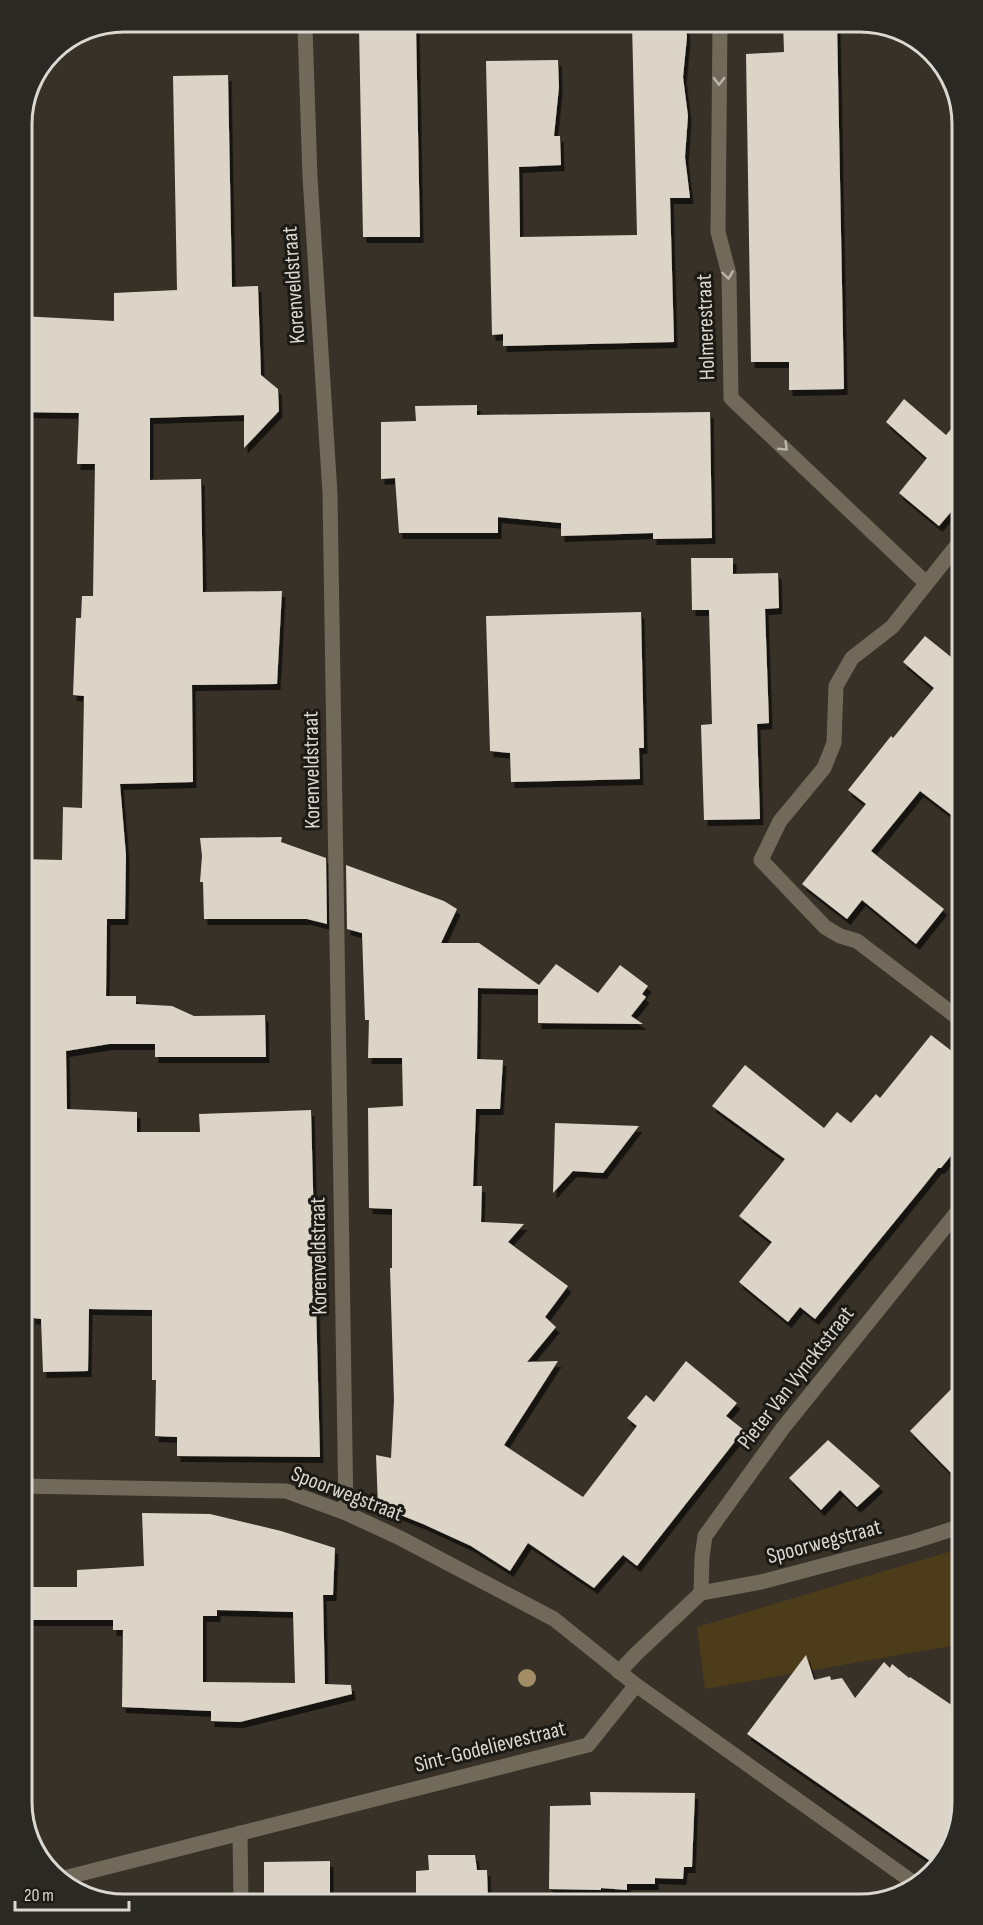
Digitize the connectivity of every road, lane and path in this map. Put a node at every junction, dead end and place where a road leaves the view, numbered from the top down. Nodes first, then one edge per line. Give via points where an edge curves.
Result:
1 (305, 32) edge
2 (720, 32) edge
3 (952, 551) edge
4 (926, 583) junction
5 (952, 1013) edge
6 (952, 1218) edge
7 (31, 1486) edge
8 (346, 1513) junction
9 (952, 1529) edge
10 (701, 1593) junction
11 (619, 1672) junction
12 (636, 1685) junction
13 (240, 1833) junction
14 (70, 1876) edge
15 (909, 1879) edge
16 (242, 1893) edge

1 - 8 street, Korenveldstraat via 330,494
2 -> 4 street, Holmerestraat via 718,232 729,274 731,398
3 - 4 street
4 - 5 street via 892,627 852,658 836,686 834,743 824,768 780,821 761,860 825,927 857,941
6 - 10 street, Pieter Van Vyncktstraat via 783,1428 705,1536
7 - 8 street, Spoorwegstraat via 286,1491
8 - 11 street, Spoorwegstraat via 554,1619
9 - 10 street, Spoorwegstraat via 761,1582
10 - 11 street
11 - 12 street, Spoorwegstraat
12 - 13 street, Sint-Godelievestraat via 588,1745
12 - 15 street
13 - 14 street, Sint-Godelievestraat
13 - 16 street

